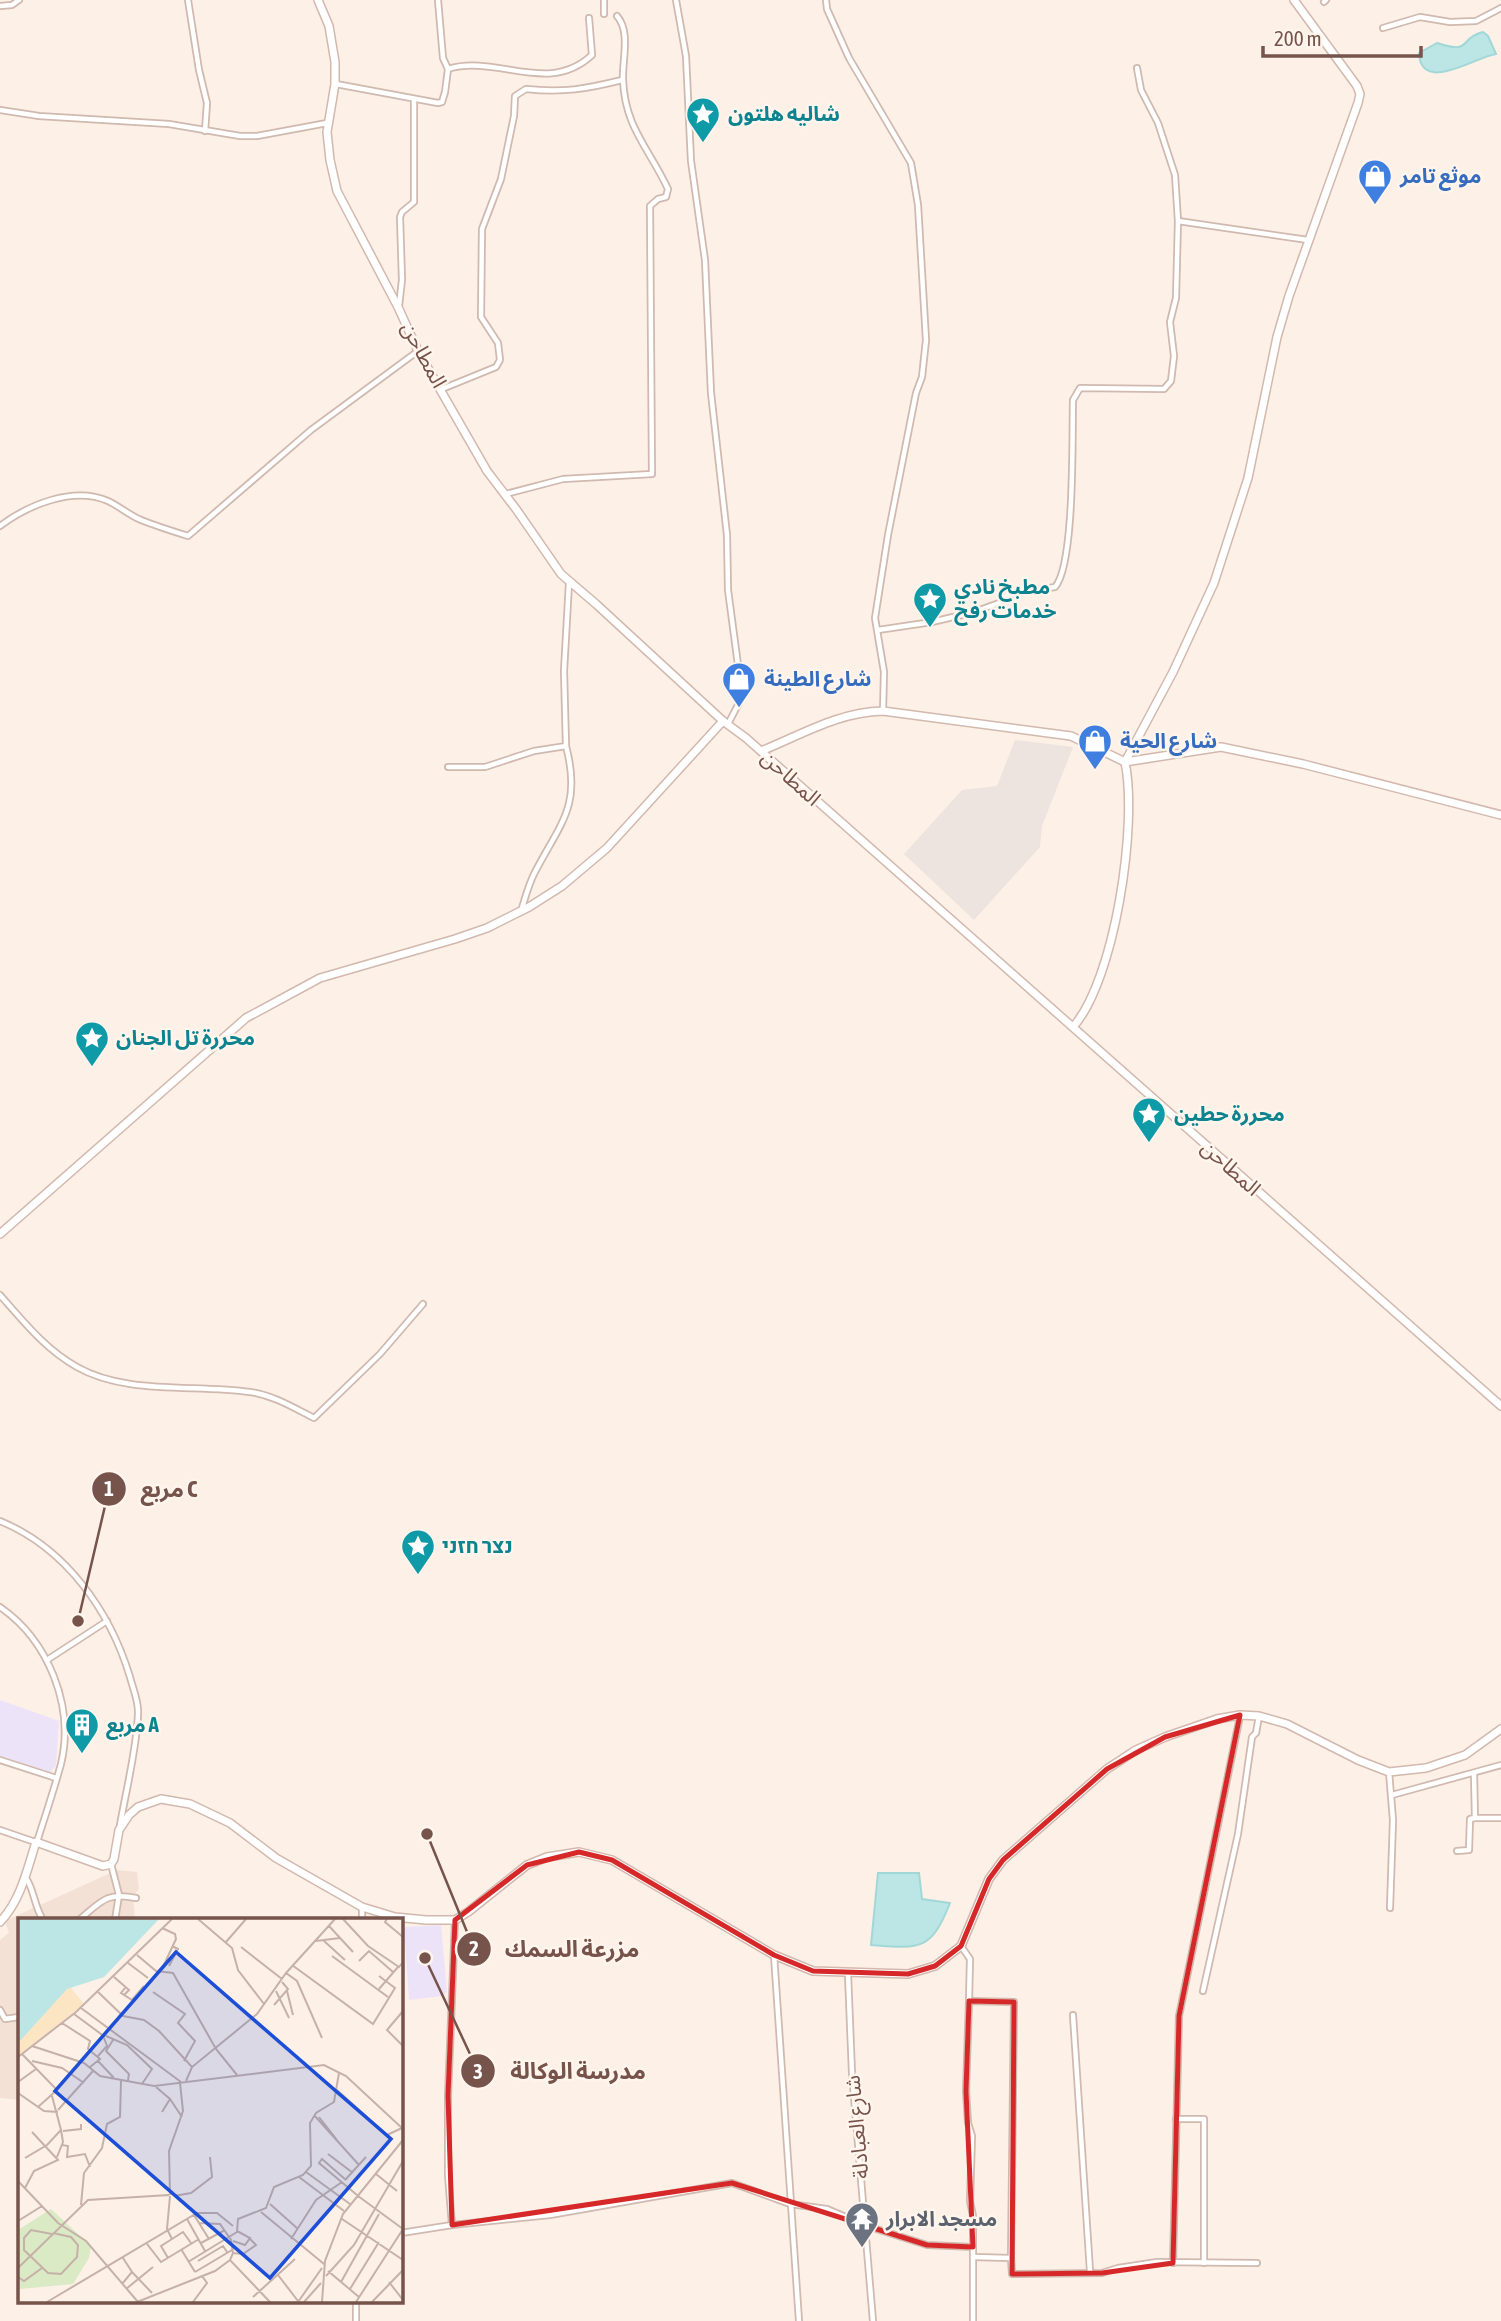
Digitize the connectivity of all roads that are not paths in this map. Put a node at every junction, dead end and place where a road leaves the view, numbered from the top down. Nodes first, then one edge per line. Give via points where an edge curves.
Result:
1 (19, 0) edge
2 (188, 0) edge
3 (318, 0) edge
4 (438, 0) edge
5 (604, 0) edge
6 (676, 0) edge
7 (826, 0) edge
8 (1294, 0) edge
9 (0, 6) edge
10 (1501, 8) edge
11 (604, 14) dead end
12 (617, 16) dead end
13 (589, 18) dead end
14 (1383, 28) dead end
15 (1137, 68) dead end
16 (448, 69) junction
17 (622, 80) junction
18 (335, 84) junction
19 (414, 99) junction
20 (0, 110) edge
21 (327, 123) junction
22 (205, 131) junction
23 (1178, 221) junction
24 (1308, 240) junction
25 (398, 307) junction
26 (418, 351) junction
27 (442, 389) junction
28 (506, 494) junction
29 (0, 526) edge
30 (570, 582) junction
31 (878, 630) junction
32 (883, 711) junction
33 (726, 723) junction
34 (566, 746) junction
35 (761, 751) junction
36 (1125, 762) junction
37 (448, 767) dead end
38 (1501, 815) edge
39 (521, 911) junction
40 (1073, 1027) junction
41 (0, 1234) edge
42 (0, 1294) edge
43 (423, 1304) dead end
44 (1501, 1406) edge
45 (0, 1521) edge
46 (0, 1607) edge
47 (107, 1621) junction
48 (47, 1660) junction
49 (1240, 1715) junction
50 (1259, 1716) junction
51 (1501, 1729) edge
52 (0, 1760) edge
53 (1501, 1765) edge
54 (1389, 1772) junction
55 (1474, 1773) junction
56 (56, 1778) junction
57 (1392, 1795) junction
58 (1475, 1818) junction
59 (1501, 1818) edge
60 (119, 1830) junction
61 (0, 1831) edge
62 (36, 1842) junction
63 (1457, 1851) dead end
64 (111, 1864) junction
65 (26, 1878) junction
66 (119, 1895) junction
67 (136, 1898) dead end
68 (362, 1906) junction
69 (1390, 1908) dead end
70 (42, 1918) edge
71 (80, 1918) edge
72 (115, 1918) edge
73 (362, 1918) edge
74 (454, 1920) junction
75 (0, 1922) edge
76 (961, 1946) junction
77 (775, 1955) junction
78 (848, 1974) junction
79 (1203, 1991) dead end
80 (969, 2001) junction
81 (0, 2010) edge
82 (1073, 2015) dead end
83 (18, 2017) edge
84 (1176, 2119) junction
85 (790, 2204) junction
86 (452, 2225) junction
87 (867, 2226) junction
88 (402, 2233) edge
89 (973, 2248) junction
90 (973, 2257) junction
91 (1011, 2259) junction
92 (1173, 2263) junction
93 (1204, 2263) junction
94 (1257, 2263) dead end
95 (1090, 2271) junction
96 (799, 2321) edge
97 (873, 2321) edge
98 (973, 2321) edge

1 - 9 street
2 - 22 street via 206,93
3 - 18 street, المطاحن via 332,39
4 - 16 street
5 - 11 street
6 - 33 street via 686,56 728,590 740,680 740,701
7 - 31 street via 849,58 911,163 918,205 926,340 888,535 875,618
8 - 24 street via 1360,94
10 - 14 street via 1476,21 1420,16
12 - 17 street via 624,34
13 - 16 street via 592,55 560,74 470,65
15 - 23 street via 1141,90 1175,175
16 - 19 street via 442,102
17 - 27 street via 555,92 526,89 515,96 501,178 482,229 481,317 498,342 500,360 496,367
17 - 28 street via 629,121 668,194 650,206 652,474 563,479
18 - 19 street
18 - 21 street, المطاحن
19 - 25 street via 414,202 400,217
20 - 22 street
21 - 22 street via 257,136
21 - 25 street, المطاحن via 337,191
23 - 24 street
23 - 31 street via 1176,298 1170,322 1171,381 1164,389 1080,388 1073,400 1073,483 1062,580 1055,587 1007,594 999,603 974,612
24 - 36 street via 1278,337 1248,478 1214,583 1174,672
25 - 26 street, المطاحن
26 - 27 street, المطاحن
26 - 29 street via 311,430 188,536 140,519 107,500 78,496 50,500
27 - 28 street, المطاحن via 487,471
28 - 30 street, المطاحن
30 - 33 street, المطاحن
30 - 34 street via 564,671
31 - 32 street
32 - 35 street via 821,724
32 - 36 street via 1071,736
33 - 35 street, المطاحن
33 - 39 street via 607,848 562,886
34 - 37 street via 485,767
34 - 39 street via 572,770 570,803 533,876
35 - 40 street, المطاحن
36 - 38 street via 1221,747
36 - 40 street via 1129,811 1116,925 1094,995
39 - 41 street via 455,940 320,978 246,1018
40 - 44 street, المطاحن
42 - 43 street via 41,1342 97,1377 127,1385 251,1392 314,1418
45 - 47 street via 40,1544 80,1581
46 - 48 street via 19,1620
47 - 48 street
47 - 60 street via 120,1645 139,1712
48 - 56 street via 65,1722
49 - 50 street
49 - 76 street via 1217,1718 1165,1737 1107,1769 1003,1860 989,1879
49 - 84 street via 1183,1987
50 - 54 street via 1287,1724
50 - 79 street
51 - 54 street via 1465,1755 1426,1768
52 - 56 street
53 - 55 street
54 - 57 street
55 - 57 street
55 - 58 street
56 - 62 street
57 - 69 street
58 - 59 street
58 - 63 street via 1470,1819 1469,1850
60 - 64 street
60 - 68 street via 129,1815 149,1802 190,1804 230,1823 276,1858
61 - 62 street
62 - 64 street via 103,1866
62 - 65 street
64 - 66 street
65 - 70 street
65 - 75 street
66 - 67 street
66 - 71 street
66 - 72 street
68 - 73 street
68 - 74 street via 395,1917
74 - 77 street via 527,1865 579,1852 612,1860
74 - 86 street via 448,2069
76 - 78 street via 935,1966 908,1974
76 - 80 street via 970,1958
77 - 78 street via 813,1971
77 - 85 street
78 - 87 street, شارع العبادلة via 853,2088
80 - 89 street via 966,2091 972,2136
80 - 91 street via 1014,2002
81 - 83 street via 5,2020
82 - 95 street
84 - 92 street
84 - 93 street via 1204,2119
85 - 86 street via 732,2183 550,2215
85 - 87 street via 827,2209
85 - 96 street
86 - 88 street
87 - 89 street via 927,2245
87 - 97 street, شارع العبادلة
89 - 90 street
90 - 91 street
90 - 98 street
91 - 95 street via 1012,2274
92 - 93 street
92 - 95 street
93 - 94 street

